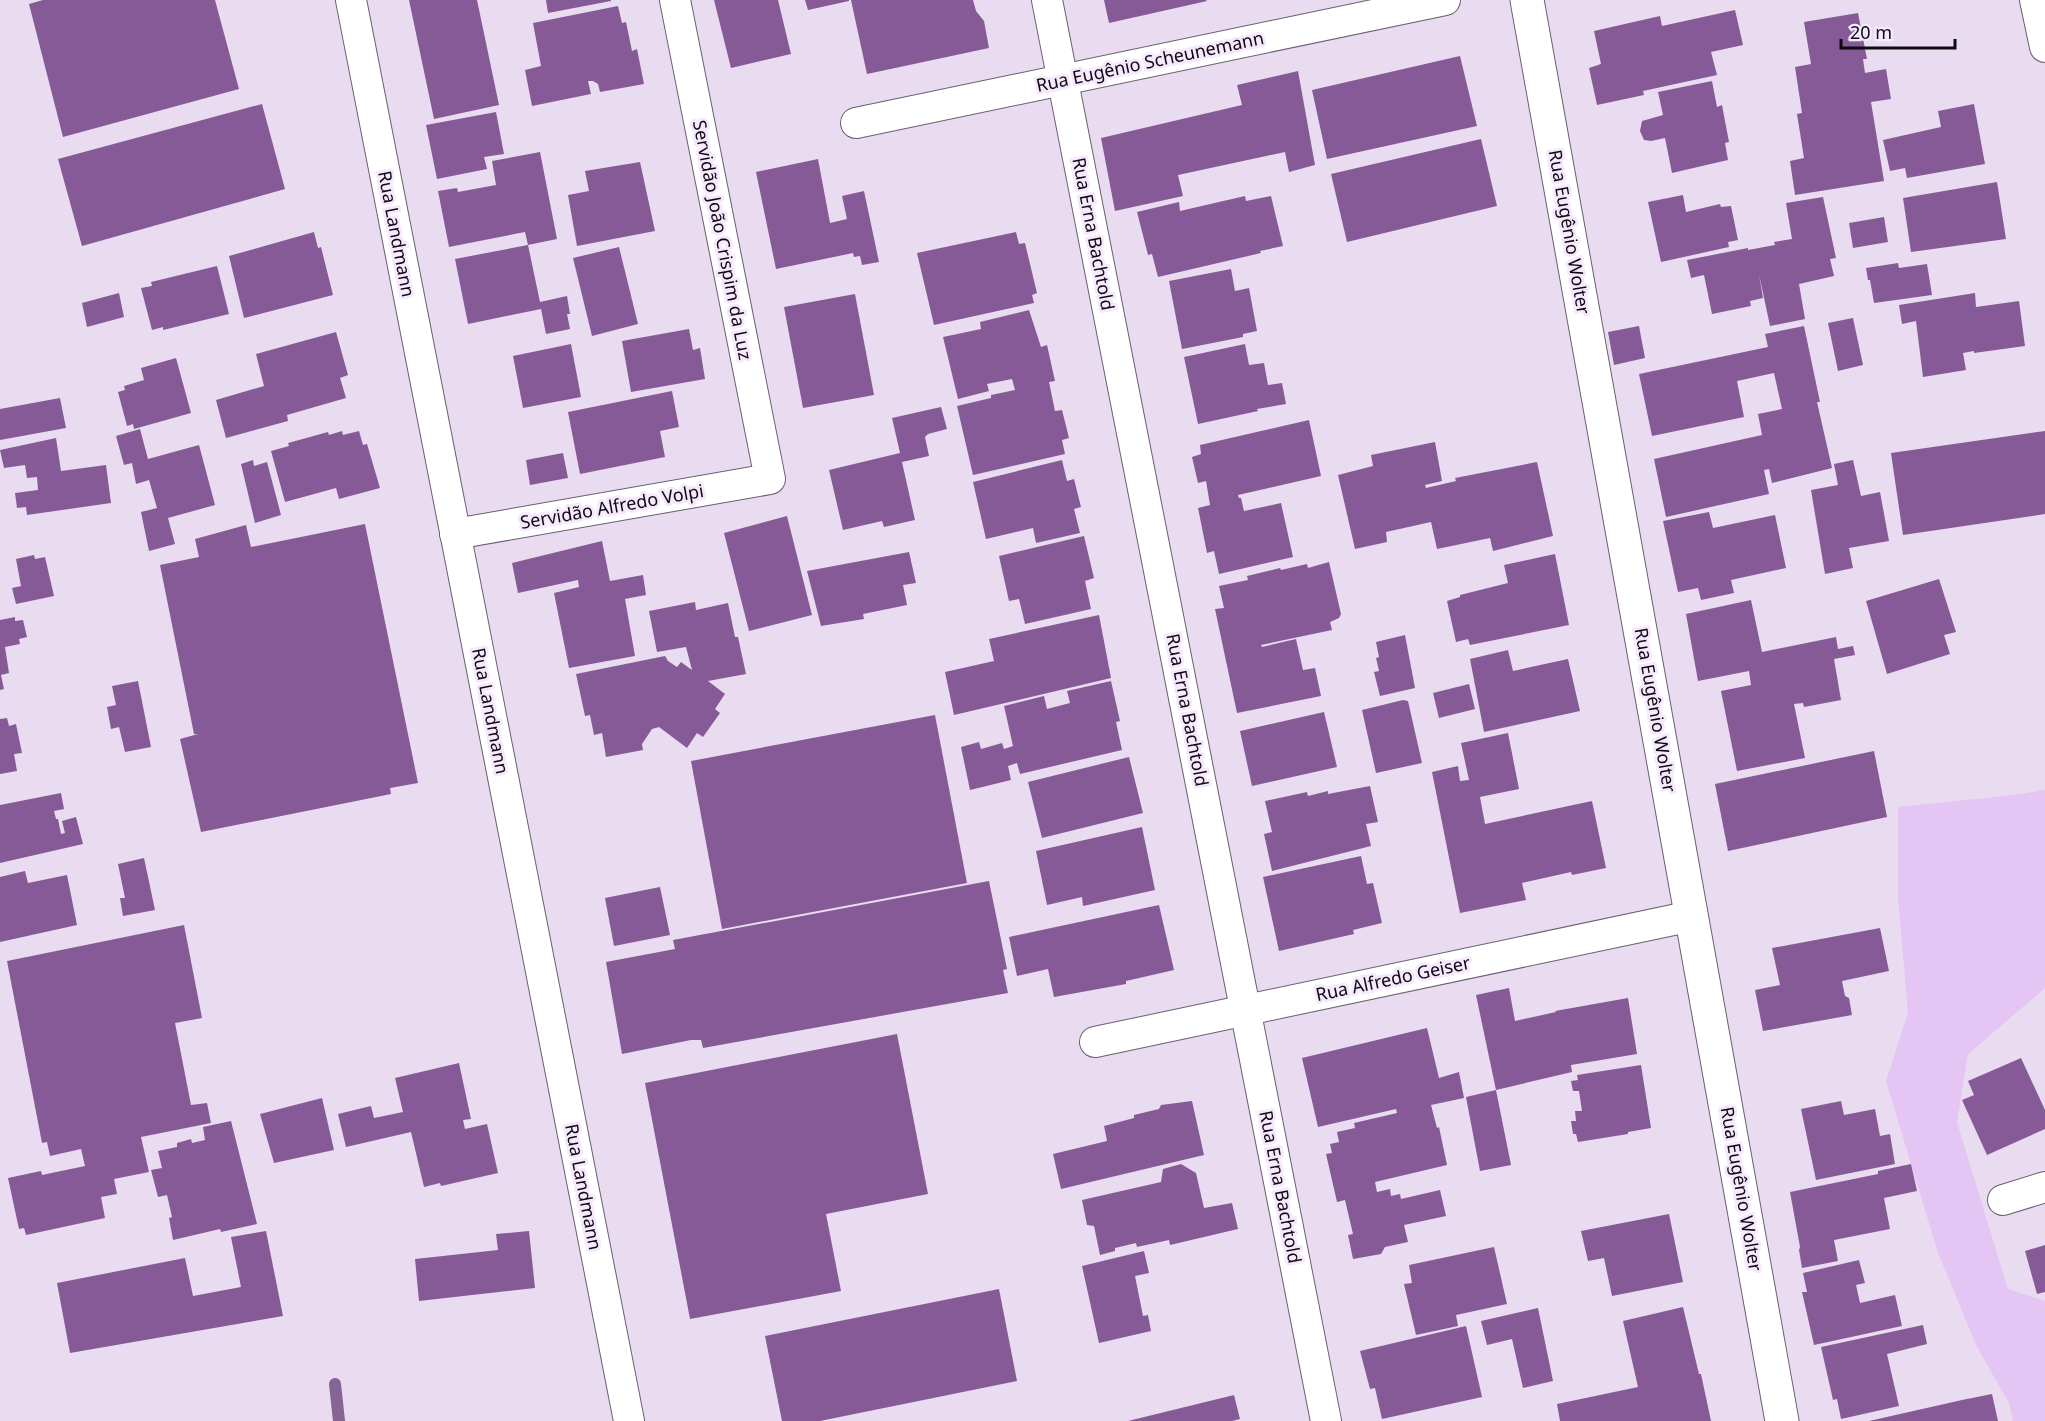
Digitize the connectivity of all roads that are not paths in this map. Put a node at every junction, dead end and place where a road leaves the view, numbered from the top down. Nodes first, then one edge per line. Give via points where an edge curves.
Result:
1 (351, 0) edge
2 (675, 0) edge
3 (1047, 0) edge
4 (1444, 0) edge
5 (1527, 0) edge
6 (2035, 0) edge
7 (2045, 46) edge
8 (1063, 80) junction
9 (856, 123) dead end
10 (770, 479) joint
11 (455, 534) junction
12 (1692, 916) junction
13 (1246, 1010) junction
14 (1095, 1042) dead end
15 (2045, 1187) edge
16 (2003, 1200) dead end
17 (629, 1421) edge
18 (1326, 1421) edge
19 (1782, 1421) edge

1 - 11 street, Rua Landmann
2 - 10 street, Servidão João Crispim da Luz
3 - 8 street, Rua Erna Bachtold
4 - 8 street, Rua Eugênio Scheunemann
5 - 12 street, Rua Eugênio Wolter
6 - 7 street
8 - 9 street, Rua Eugênio Scheunemann
8 - 13 street, Rua Erna Bachtold
10 - 11 street, Servidão Alfredo Volpi
11 - 17 street, Rua Landmann
12 - 13 street, Rua Alfredo Geiser
12 - 19 street, Rua Eugênio Wolter
13 - 14 street, Rua Alfredo Geiser
13 - 18 street, Rua Erna Bachtold
15 - 16 street

